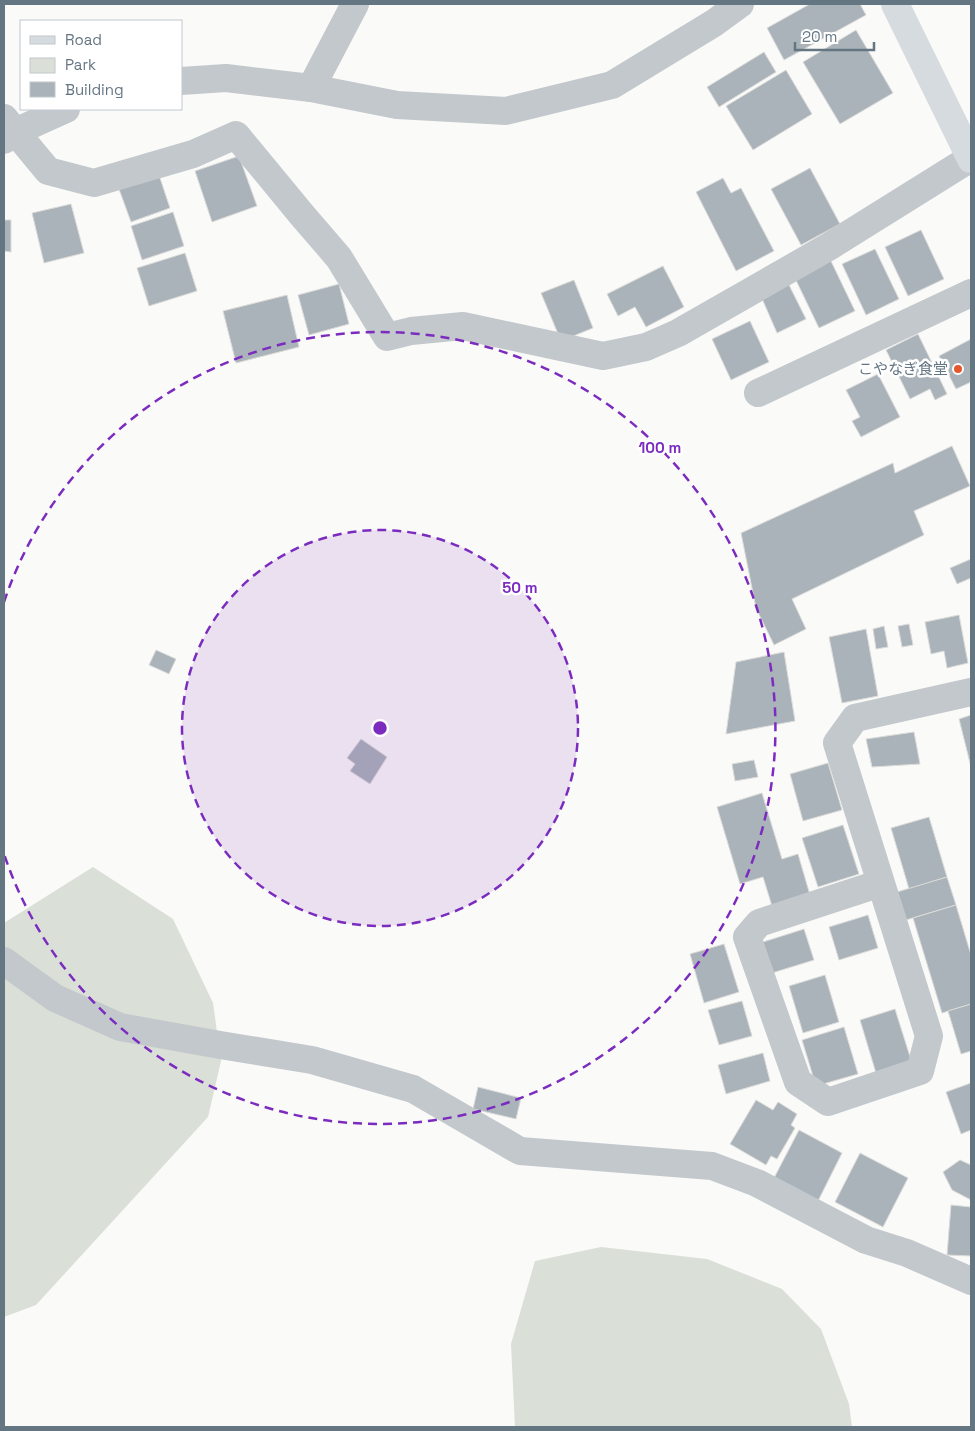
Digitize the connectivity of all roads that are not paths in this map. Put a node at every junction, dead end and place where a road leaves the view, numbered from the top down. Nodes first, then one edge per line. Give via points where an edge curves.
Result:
1 (355, 4) edge
2 (740, 4) edge
3 (895, 4) edge
4 (182, 81) edge
5 (311, 88) junction
6 (63, 110) edge
7 (8, 130) edge
8 (971, 158) edge
9 (971, 292) edge
10 (758, 393) dead end
11 (971, 692) edge
12 (881, 883) junction
13 (4, 961) edge
14 (971, 1281) edge

1 - 5 street
2 - 5 street via 612,85 506,111 396,105
3 - 8 main road
4 - 5 street via 226,78
6 - 7 street
7 - 8 street via 48,171 94,183 192,154 236,135 340,258 386,337 463,326 603,356 646,347 678,333 830,246
9 - 10 street
11 - 12 street via 855,718 837,743
12 - 12 street via 929,1036 920,1071 828,1102 798,1082 747,937 759,924
13 - 14 street via 55,998 120,1027 312,1060 413,1089 520,1151 712,1166 756,1183 866,1240

